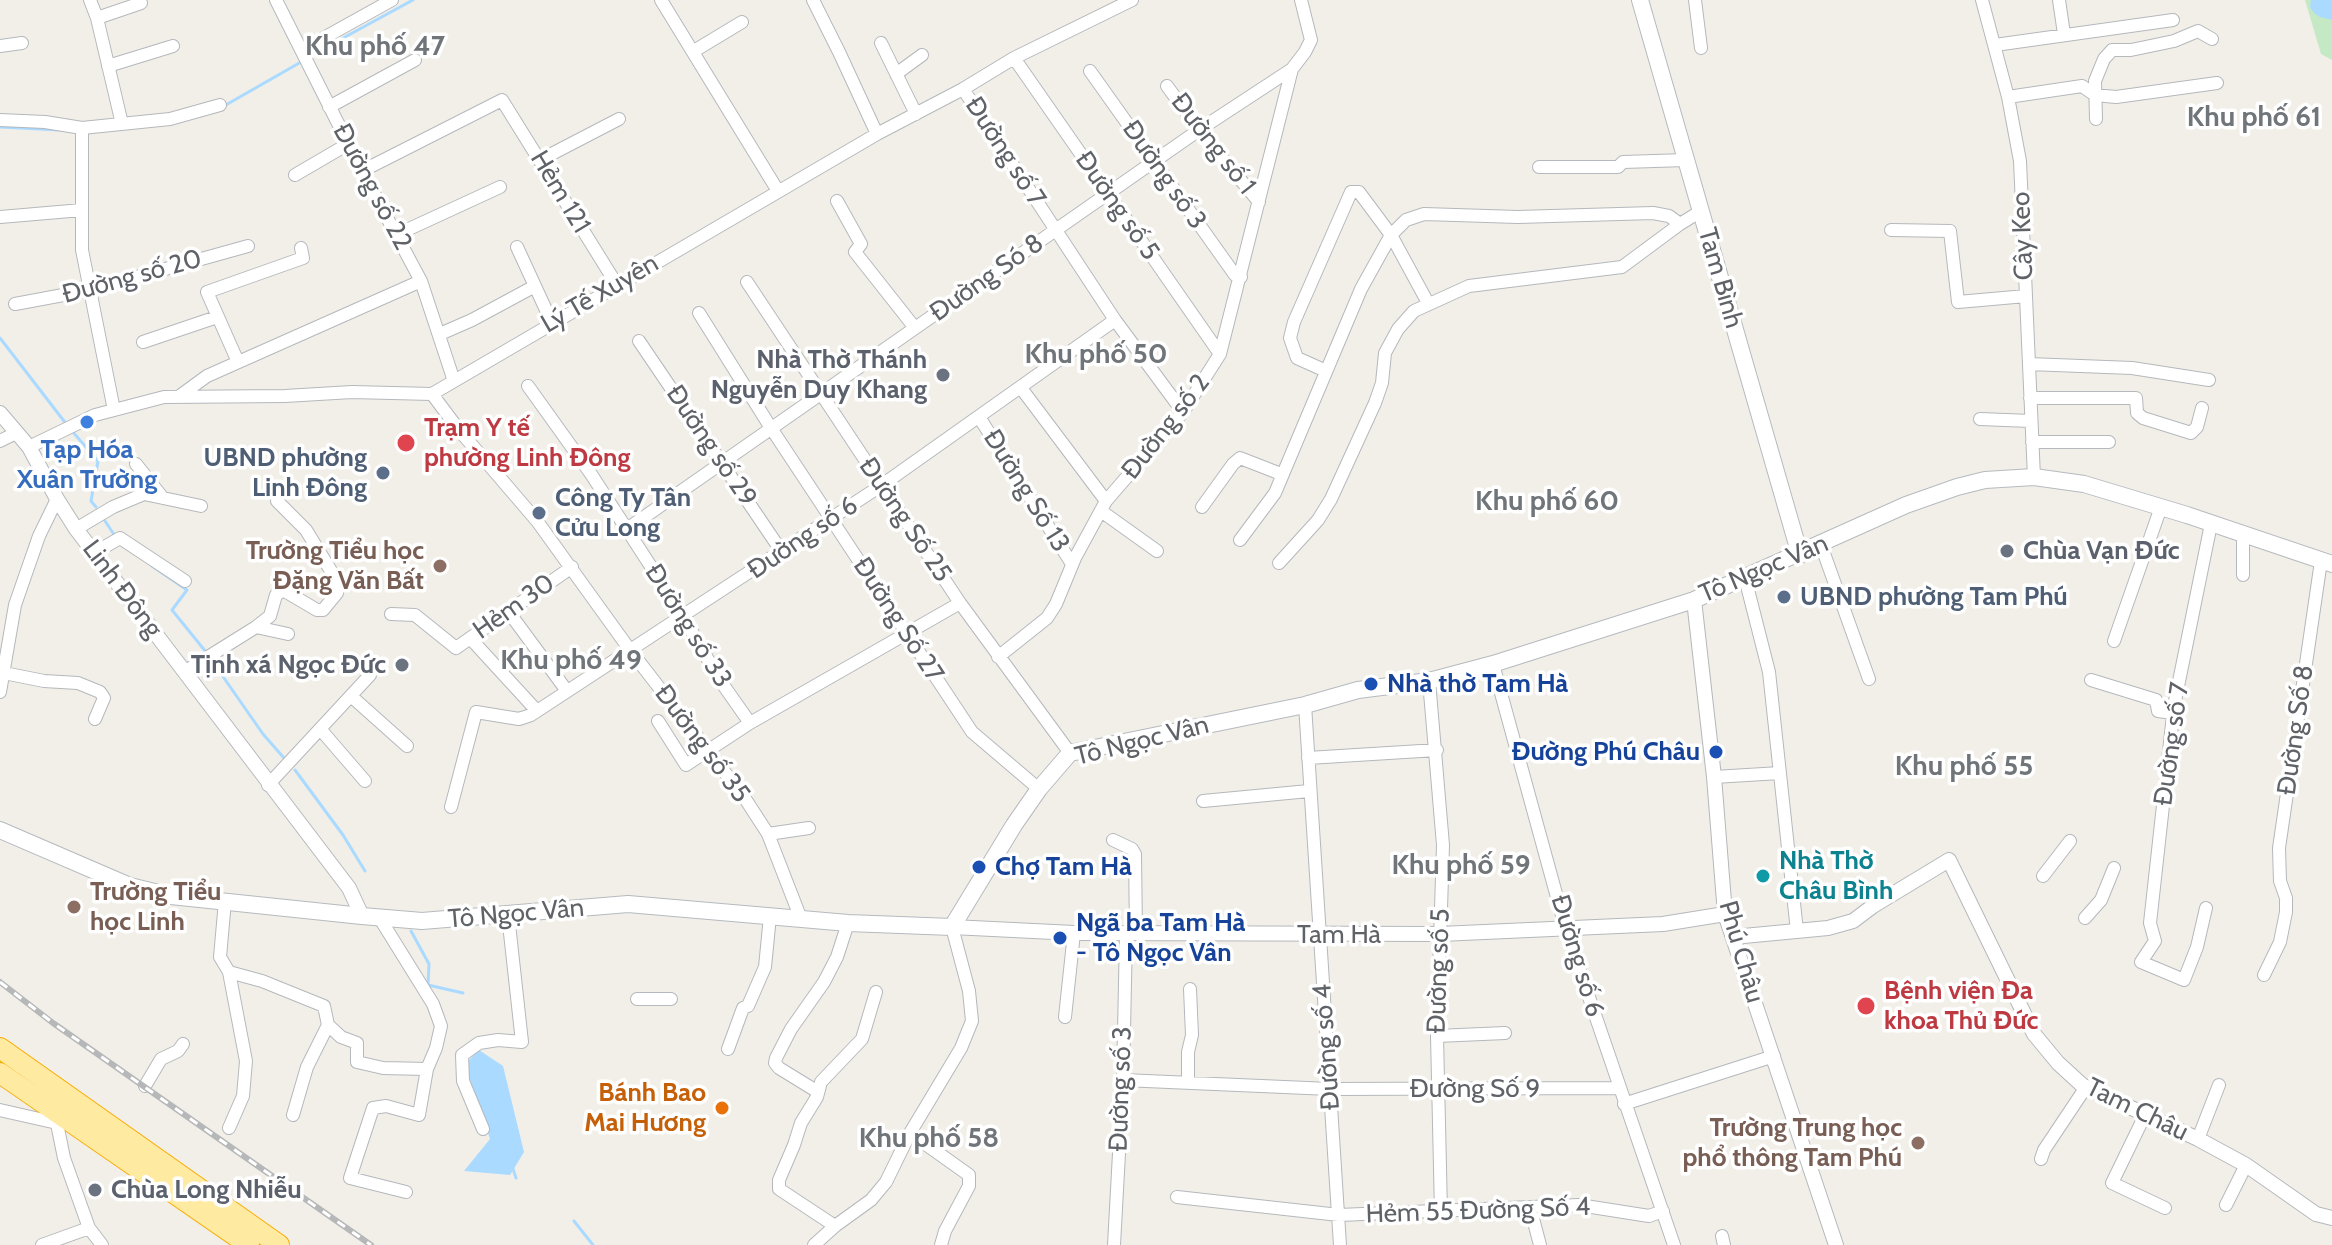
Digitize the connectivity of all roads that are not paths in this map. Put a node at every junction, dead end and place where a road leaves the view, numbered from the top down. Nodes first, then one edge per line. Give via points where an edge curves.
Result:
1 (90, 0) edge
2 (276, 0) edge
3 (392, 0) edge
4 (661, 0) edge
5 (813, 0) edge
6 (1132, 0) edge
7 (1301, 0) edge
8 (1640, 0) edge
9 (1695, 0) edge
10 (1982, 0) edge
11 (2059, 0) edge
12 (141, 3) dead end
13 (97, 18) junction
14 (2173, 20) dead end
15 (742, 22) dead end
16 (2064, 34) junction
17 (2212, 39) dead end
18 (22, 43) dead end
19 (881, 43) dead end
20 (1995, 45) junction
21 (0, 46) edge
22 (173, 46) dead end
23 (1701, 48) dead end
24 (303, 51) junction
25 (694, 51) junction
26 (922, 55) dead end
27 (1014, 58) junction
28 (415, 60) dead end
29 (108, 66) junction
30 (1292, 69) junction
31 (1090, 71) dead end
32 (896, 74) junction
33 (2217, 83) dead end
34 (1167, 86) dead end
35 (963, 89) junction
36 (2095, 95) junction
37 (2008, 97) junction
38 (220, 105) dead end
39 (329, 107) junction
40 (916, 114) junction
41 (619, 119) dead end
42 (2096, 119) dead end
43 (0, 120) edge
44 (122, 124) junction
45 (1199, 130) junction
46 (82, 131) junction
47 (877, 134) junction
48 (348, 144) junction
49 (540, 160) junction
50 (1686, 160) junction
51 (1154, 162) junction
52 (1539, 167) dead end
53 (362, 171) junction
54 (295, 175) dead end
55 (500, 187) dead end
56 (778, 191) junction
57 (1108, 193) junction
58 (837, 201) dead end
59 (1259, 202) junction
60 (82, 210) junction
61 (1701, 211) junction
62 (0, 217) edge
63 (1680, 224) junction
64 (1056, 230) junction
65 (1891, 230) dead end
66 (398, 234) junction
67 (1391, 235) junction
68 (248, 246) dead end
69 (517, 247) dead end
70 (301, 248) dead end
71 (1241, 277) junction
72 (421, 281) junction
73 (747, 282) dead end
74 (617, 285) junction
75 (535, 286) junction
76 (90, 290) junction
77 (2026, 296) junction
78 (1428, 303) junction
79 (15, 304) dead end
80 (699, 313) dead end
81 (217, 317) junction
82 (1115, 320) junction
83 (552, 323) junction
84 (915, 328) junction
85 (440, 334) junction
86 (639, 341) dead end
87 (143, 342) dead end
88 (1220, 354) junction
89 (238, 362) junction
90 (2029, 364) junction
91 (1326, 371) junction
92 (2209, 380) dead end
93 (454, 381) junction
94 (528, 386) dead end
95 (1021, 388) junction
96 (432, 394) junction
97 (820, 394) junction
98 (181, 395) junction
99 (2030, 398) junction
100 (2202, 408) dead end
101 (114, 410) junction
102 (1183, 412) junction
103 (0, 413) edge
104 (979, 417) junction
105 (1980, 419) dead end
106 (2031, 421) junction
107 (771, 428) junction
108 (16, 433) junction
109 (0, 441) edge
110 (2032, 442) junction
111 (2109, 442) dead end
112 (29, 447) junction
113 (722, 462) junction
114 (136, 464) dead end
115 (1281, 474) junction
116 (2034, 477) junction
117 (882, 485) junction
118 (163, 498) junction
119 (57, 499) junction
120 (277, 501) dead end
121 (201, 506) dead end
122 (1104, 506) junction
123 (1202, 507) dead end
124 (2161, 507) junction
125 (831, 519) junction
126 (2211, 524) junction
127 (76, 529) junction
128 (627, 529) junction
129 (2243, 535) junction
130 (1240, 540) dead end
131 (1821, 545) junction
132 (1157, 551) dead end
133 (782, 552) junction
134 (94, 553) junction
135 (1800, 555) junction
136 (1279, 563) dead end
137 (2326, 563) edge
138 (1072, 564) junction
139 (572, 567) junction
140 (2243, 575) dead end
141 (1745, 578) junction
142 (185, 581) dead end
143 (1694, 600) junction
144 (960, 603) junction
145 (508, 611) junction
146 (391, 614) dead end
147 (683, 616) junction
148 (256, 627) junction
149 (908, 633) junction
150 (288, 634) dead end
151 (470, 638) junction
152 (2114, 641) dead end
153 (630, 650) junction
154 (998, 657) junction
155 (1493, 664) junction
156 (184, 672) junction
157 (4, 673) junction
158 (370, 675) dead end
159 (1869, 679) dead end
160 (2091, 680) dead end
161 (1429, 681) junction
162 (567, 691) junction
163 (0, 692) edge
164 (351, 696) junction
165 (1305, 705) junction
166 (537, 711) junction
167 (2173, 713) junction
168 (95, 719) dead end
169 (658, 721) dead end
170 (750, 723) junction
171 (321, 730) junction
172 (407, 746) dead end
173 (1437, 750) junction
174 (709, 752) junction
175 (1070, 753) junction
176 (1308, 758) junction
177 (1780, 773) junction
178 (1714, 777) junction
179 (365, 781) dead end
180 (268, 785) junction
181 (1039, 789) junction
182 (1309, 791) junction
183 (1203, 801) dead end
184 (451, 807) dead end
185 (809, 828) dead end
186 (1, 830) edge
187 (768, 834) junction
188 (1113, 840) dead end
189 (2070, 841) dead end
190 (2114, 868) dead end
191 (2043, 876) dead end
192 (225, 901) junction
193 (2206, 908) dead end
194 (1725, 914) junction
195 (508, 915) junction
196 (770, 916) junction
197 (371, 917) junction
198 (2085, 918) dead end
199 (801, 919) junction
200 (848, 923) junction
201 (952, 927) junction
202 (1566, 930) junction
203 (1797, 931) junction
204 (1074, 933) junction
205 (1131, 934) junction
206 (1440, 934) junction
207 (1320, 935) junction
208 (1733, 937) junction
209 (229, 972) junction
210 (2264, 975) dead end
211 (1190, 989) dead end
212 (876, 992) dead end
213 (637, 999) dead end
214 (671, 999) dead end
215 (1065, 1017) dead end
216 (328, 1025) junction
217 (1505, 1033) dead end
218 (1437, 1036) junction
219 (183, 1044) dead end
220 (0, 1048) edge
221 (728, 1049) dead end
222 (1774, 1056) junction
223 (427, 1069) junction
224 (0, 1073) edge
225 (1123, 1080) junction
226 (1188, 1083) junction
227 (2219, 1085) dead end
228 (145, 1086) dead end
229 (2086, 1087) junction
230 (1619, 1088) junction
231 (1330, 1089) junction
232 (1438, 1089) junction
233 (818, 1092) junction
234 (1624, 1104) junction
235 (0, 1110) edge
236 (293, 1115) dead end
237 (2145, 1115) junction
238 (55, 1116) junction
239 (229, 1128) dead end
240 (483, 1129) dead end
241 (910, 1133) junction
242 (2198, 1139) junction
243 (2041, 1159) dead end
244 (2246, 1165) junction
245 (406, 1192) dead end
246 (1177, 1197) dead end
247 (2226, 1205) dead end
248 (1530, 1207) junction
249 (2165, 1208) dead end
250 (1663, 1211) junction
251 (1441, 1212) junction
252 (1339, 1215) junction
253 (2332, 1218) edge
254 (835, 1226) junction
255 (89, 1228) junction
256 (246, 1244) edge
257 (42, 1245) edge
258 (102, 1245) edge
259 (279, 1245) edge
260 (814, 1245) edge
261 (941, 1245) edge
262 (1114, 1245) edge
263 (1340, 1245) edge
264 (1540, 1245) edge
265 (1674, 1245) edge
266 (1836, 1245) edge

1 - 13 street
2 - 24 street, Đường số 22
3 - 24 street
4 - 25 street
5 - 47 street
6 - 27 street, Lý Tế Xuyên
7 - 30 street, Đường Só 8 via 1311,40
8 - 50 main road, Tam Bình
9 - 23 street
10 - 20 street, Cây Keo
11 - 16 street
12 - 13 street
13 - 29 street
14 - 16 street
15 - 25 street
16 - 20 street
17 - 36 street via 2198,31 2174,41 2112,50 2095,81
18 - 21 street
19 - 32 street
20 - 37 street, Cây Keo
22 - 29 street
24 - 39 street, Đường số 22
25 - 56 street
26 - 32 street
27 - 35 street, Lý Tế Xuyên
27 - 57 street, Đường số 5
28 - 39 street
29 - 44 street
30 - 45 street, Đường Só 8
30 - 59 street, Đường số 2
31 - 51 street, Đường số 3
32 - 40 street
33 - 36 street via 2116,97
34 - 45 street, Đường số 1
35 - 40 street, Lý Tế Xuyên
35 - 64 street, Đường số 7
36 - 37 street via 2082,86
36 - 42 street
37 - 77 street, Cây Keo via 2020,161
38 - 44 street via 170,119
39 - 48 street, Đường số 22
40 - 47 street, Lý Tế Xuyên
41 - 49 street
43 - 46 street via 45,122
44 - 46 street
45 - 51 street, Đường Só 8
45 - 59 street, Đường số 1
46 - 60 street
47 - 56 street, Lý Tế Xuyên
48 - 53 street, Đường số 22
48 - 54 street
49 - 53 street, Hẻm 121 via 502,100
49 - 74 street, Hẻm 121
50 - 52 street
50 - 61 main road, Tam Bình
51 - 57 street, Đường Só 8
51 - 71 street, Đường số 3
53 - 66 street, Đường số 22
55 - 66 street
56 - 74 street, Lý Tế Xuyên
57 - 64 street, Đường Só 8
57 - 88 street, Đường số 5
58 - 84 street via 861,244 855,252
59 - 71 street, Đường số 2
60 - 62 street
60 - 76 street
61 - 63 street
61 - 135 main road, Tam Bình
63 - 67 street via 1653,213 1424,214 1406,220
63 - 78 street via 1622,267 1469,286
64 - 82 street, Đường số 7
64 - 84 street, Đường Só 8
65 - 77 street via 1950,231 1958,302
66 - 72 street, Đường số 22
67 - 78 street
67 - 91 street
67 - 91 street via 1359,192 1351,192 1290,338 1297,358
68 - 76 street, Đường số 20
69 - 75 street
70 - 81 street via 303,258 207,292
71 - 88 street, Đường số 2
72 - 85 street, Đường số 22
72 - 89 street
73 - 97 street, Đường Số 25
74 - 83 street, Lý Tế Xuyên
75 - 83 street
75 - 85 street
76 - 79 street, Đường số 20
76 - 101 street
77 - 90 street, Cây Keo
78 - 136 street via 1398,329 1385,353 1375,403 1342,478 1318,520
80 - 107 street, Đường Số 27
81 - 87 street
81 - 89 street
82 - 95 street, Đường số 6
82 - 102 street, Đường số 7
83 - 93 street, Lý Tế Xuyên
84 - 97 street, Đường Só 8
85 - 93 street, Đường số 22
86 - 113 street, Đường số 29
88 - 102 street, Đường số 2
89 - 98 street
90 - 92 street via 2132,368
90 - 99 street, Cây Keo
91 - 115 street
93 - 96 street, Lý Tế Xuyên
94 - 128 street
95 - 104 street, Đường số 6
95 - 122 street
96 - 98 street
96 - 139 street, Đường số 35
97 - 107 street, Đường Só 8
97 - 117 street, Đường Số 25
98 - 101 street
99 - 100 street via 2136,398 2137,413 2143,418 2191,433
99 - 106 street, Cây Keo
101 - 112 street
102 - 122 street, Đường số 2
103 - 108 street, Linh Đông
104 - 117 street, Đường số 6
104 - 138 street, Đường Số 13
105 - 106 street
106 - 110 street, Cây Keo
107 - 113 street, Đường Só 8
107 - 125 street, Đường Số 27
108 - 109 street
108 - 112 street, Linh Đông
110 - 111 street
110 - 116 street, Cây Keo
112 - 119 street, Linh Đông
113 - 128 street, Đường Só 8
113 - 133 street, Đường số 29
114 - 118 street
115 - 123 street via 1240,458
115 - 130 street via 1275,493
116 - 124 main road, Tô Ngọc Vân via 2084,484
116 - 131 main road, Tô Ngọc Vân via 1957,487
117 - 125 street, Đường số 6
117 - 144 street, Đường Số 25
118 - 121 street
118 - 127 street via 144,494
119 - 127 street, Linh Đông
119 - 157 street via 15,605
120 - 148 street via 306,530 339,584 323,610 283,590 276,595 270,616
122 - 132 street
122 - 138 street, Đường số 2
124 - 126 main road, Tô Ngọc Vân
124 - 152 street
125 - 133 street, Đường số 6
125 - 149 street, Đường Số 27
126 - 129 main road, Tô Ngọc Vân
126 - 167 street, Đường số 7
127 - 134 street, Linh Đông
128 - 147 street, Đường số 33
129 - 137 main road, Tô Ngọc Vân
129 - 140 street
131 - 135 main road, Tô Ngọc Vân
131 - 159 street
133 - 147 street, Đường số 6
134 - 142 street via 117,540
134 - 156 street, Linh Đông
135 - 141 main road, Tô Ngọc Vân
137 - 210 street, Đường Số 8 via 2279,848 2286,912 2280,942
138 - 154 street, Đường số 2 via 1047,618
139 - 145 street, Hẻm 30
139 - 153 street, Đường số 35
141 - 143 main road, Tô Ngọc Vân
141 - 177 street via 1769,672
143 - 155 main road, Tô Ngọc Vân
143 - 178 street, Phú Châu
144 - 149 street
144 - 154 street, Đường Số 25
145 - 151 street, Hẻm 30
145 - 162 street
146 - 151 street, Hẻm 30 via 415,615 456,648
147 - 153 street, Đường số 6
147 - 170 street, Đường số 33
148 - 150 street
148 - 156 street
149 - 170 street
149 - 181 street, Đường Số 27 via 972,732
151 - 166 street
153 - 162 street, Đường số 6
153 - 174 street, Đường số 35
154 - 175 street, Đường Số 25
155 - 161 main road, Tô Ngọc Vân
155 - 202 street, Đường số 6
156 - 180 street, Linh Đông
157 - 163 street
157 - 168 street via 78,683 100,692 104,698
158 - 164 street
160 - 167 street via 2156,700 2158,711
161 - 165 main road, Tô Ngọc Vân via 1358,690
161 - 173 street, Đường số 5
162 - 166 street, Đường số 6
164 - 171 street
164 - 172 street
165 - 175 main road, Tô Ngọc Vân
165 - 176 street, Đường số 4
166 - 184 street, Đường số 6 via 519,719 476,712
167 - 193 street, Đường số 7 via 2150,923 2155,941 2141,962 2184,980
169 - 174 street via 686,765
170 - 174 street
171 - 179 street
171 - 180 street
173 - 176 street
173 - 206 street, Đường số 5 via 1443,845
174 - 187 street, Đường số 35
175 - 181 main road, Tô Ngọc Vân
176 - 182 street, Đường số 4
177 - 178 street
177 - 203 street
178 - 194 street, Phú Châu
180 - 197 street, Linh Đông
181 - 201 main road, Tô Ngọc Vân
182 - 183 street
182 - 207 street, Đường số 4
185 - 187 street
186 - 192 main road, Tô Ngọc Vân via 130,886
187 - 199 street, Đường số 35
188 - 205 street, Đường số 3 via 1135,854
189 - 191 street
190 - 198 street via 2101,900
192 - 197 main road, Tô Ngọc Vân
192 - 209 street via 220,957
194 - 202 street, Tam Hà
194 - 208 street, Phú Châu
195 - 196 main road, Tô Ngọc Vân via 628,904
195 - 197 main road, Tô Ngọc Vân via 422,921
195 - 240 street via 522,1042 479,1043 462,1055 463,1081
196 - 199 main road, Tô Ngọc Vân
196 - 221 street via 765,967
197 - 223 street via 433,1004 441,1026
199 - 200 main road, Tô Ngọc Vân
200 - 201 main road, Tô Ngọc Vân
200 - 233 street via 824,982 775,1063
201 - 204 street, Tam Hà
201 - 241 street via 972,1021
202 - 206 street, Tam Hà
202 - 230 street, Đường số 6
203 - 208 street, Tam Châu
203 - 229 street, Tam Châu via 1853,921 1949,860 2034,1034
204 - 205 street, Tam Hà
204 - 215 street
205 - 207 street, Tam Hà
205 - 225 street, Đường số 3
206 - 207 street, Tam Hà
206 - 218 street, Đường số 5
207 - 231 street, Đường số 4
208 - 222 street, Phú Châu
209 - 216 street via 324,1006
209 - 239 street via 246,1061 243,1096
211 - 226 street
212 - 233 street via 862,1039 821,1082
213 - 214 street
216 - 223 street via 357,1043 357,1062
216 - 236 street via 307,1067
217 - 218 street
218 - 232 street, Đường số 5
219 - 228 street via 161,1059
220 - 259 highway
222 - 234 street
222 - 266 street, Phú Châu
223 - 245 street via 419,1115 373,1108 350,1178
224 - 238 highway
225 - 226 street, Đường Số 9
225 - 262 street, Đường số 3
226 - 231 street, Đường Số 9
227 - 242 street
229 - 237 street, Tam Châu
229 - 243 street
230 - 232 street, Đường Số 9
230 - 234 street, Đường số 6
231 - 232 street, Đường Số 9
231 - 252 street, Đường số 4
232 - 251 street, Đường số 5
233 - 254 street via 801,1123 779,1189
234 - 250 street, Đường số 6
235 - 238 street
237 - 242 street, Tam Châu
237 - 249 street via 2112,1183
238 - 255 street
238 - 256 highway
241 - 254 street via 886,1182
241 - 261 street via 969,1175 969,1186
242 - 244 street, Tam Châu
244 - 247 street
244 - 253 street, Tam Châu via 2316,1214
246 - 252 street, Hẻm 55 Đường Số 4
248 - 250 street, Hẻm 55 Đường Số 4 via 1579,1205 1649,1216
248 - 251 street, Hẻm 55 Đường Số 4
248 - 264 street
250 - 265 street, Đường số 6
251 - 252 street, Hẻm 55 Đường Số 4
252 - 263 street, Đường số 4
254 - 260 street
255 - 257 street
255 - 258 street

